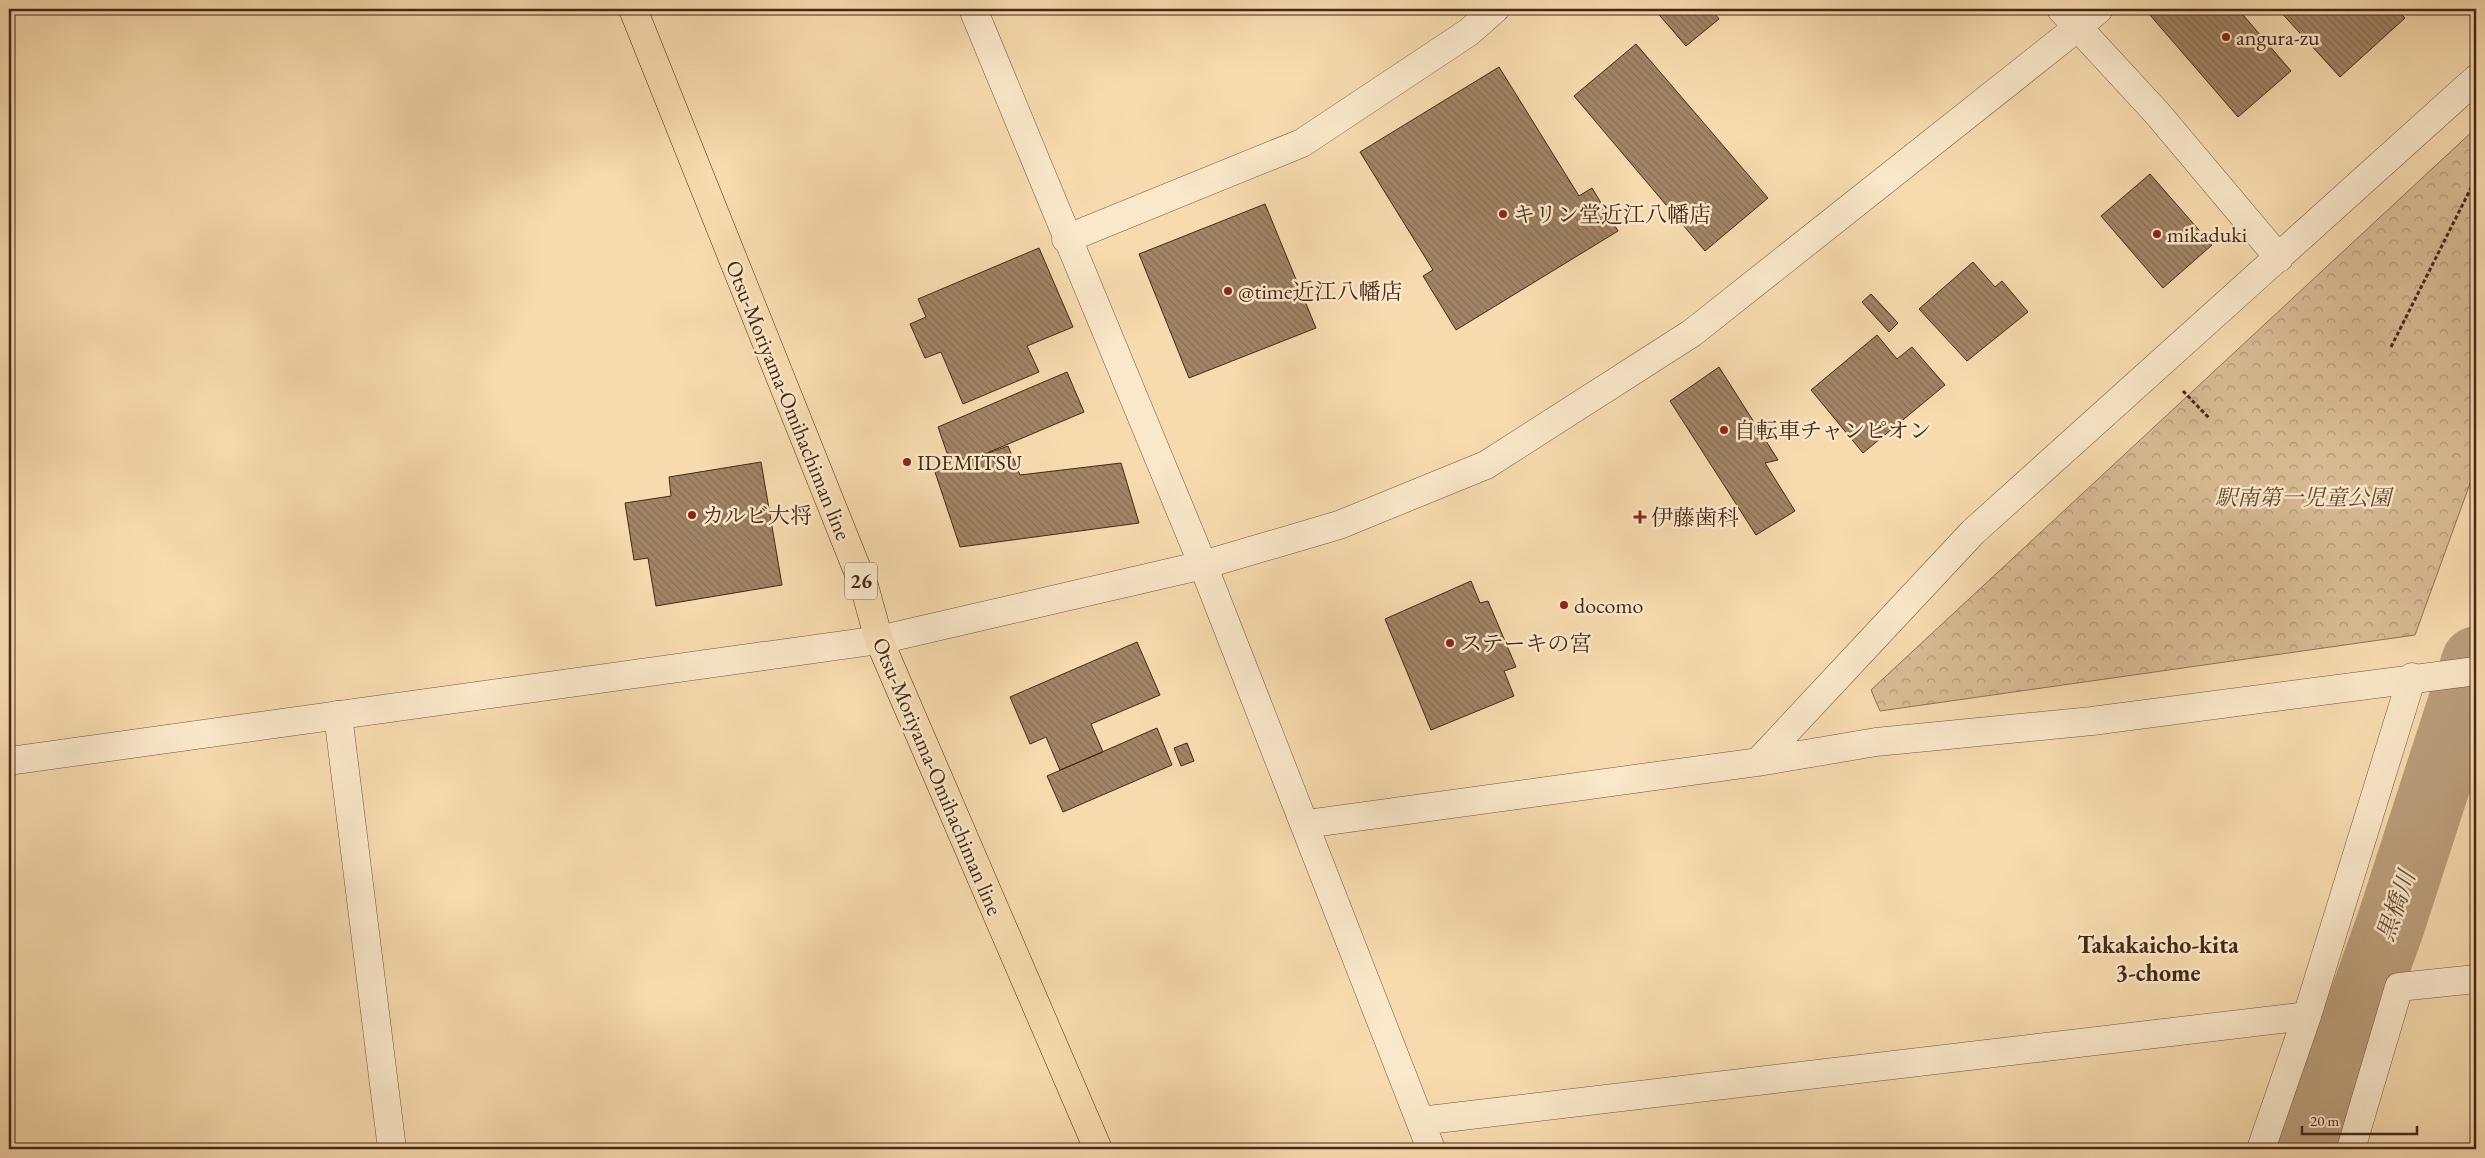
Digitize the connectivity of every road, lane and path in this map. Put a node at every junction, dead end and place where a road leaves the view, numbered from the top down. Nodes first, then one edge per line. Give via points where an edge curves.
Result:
1 (633, 9) edge
2 (973, 9) edge
3 (1495, 9) edge
4 (2099, 9) edge
5 (2070, 18) edge
6 (2476, 79) edge
7 (2476, 178) edge
8 (1066, 239) junction
9 (2279, 258) junction
10 (2391, 348) dead end
11 (2183, 391) dead end
12 (2209, 418) dead end
13 (1202, 565) junction
14 (878, 640) junction
15 (2476, 671) edge
16 (2419, 678) junction
17 (338, 715) junction
18 (9, 761) edge
19 (1758, 762) junction
20 (1306, 824) junction
21 (2476, 979) edge
22 (2307, 1016) junction
23 (1420, 1121) junction
24 (392, 1149) edge
25 (1098, 1149) edge
26 (1431, 1149) edge
27 (2261, 1149) edge
28 (2351, 1149) edge

1 - 14 main road, Otsu-Moriyama-Omihachiman line / 26 via 865,589
2 - 8 street
3 - 8 street via 1469,32 1302,143
4 - 5 street
5 - 9 street via 2157,114
5 - 13 street via 1692,333 1486,465 1339,525
6 - 9 street
7 - 10 path
8 - 13 street
9 - 19 street via 1973,532
11 - 12 path
13 - 14 street
13 - 20 street
14 - 17 street
14 - 25 main road, Otsu-Moriyama-Omihachiman line / 26
15 - 16 street
16 - 19 street via 2092,720 1876,742
16 - 22 street
17 - 18 street
17 - 24 street
19 - 20 street
20 - 23 street
21 - 28 street via 2399,987
22 - 23 street
22 - 27 street
23 - 26 street

